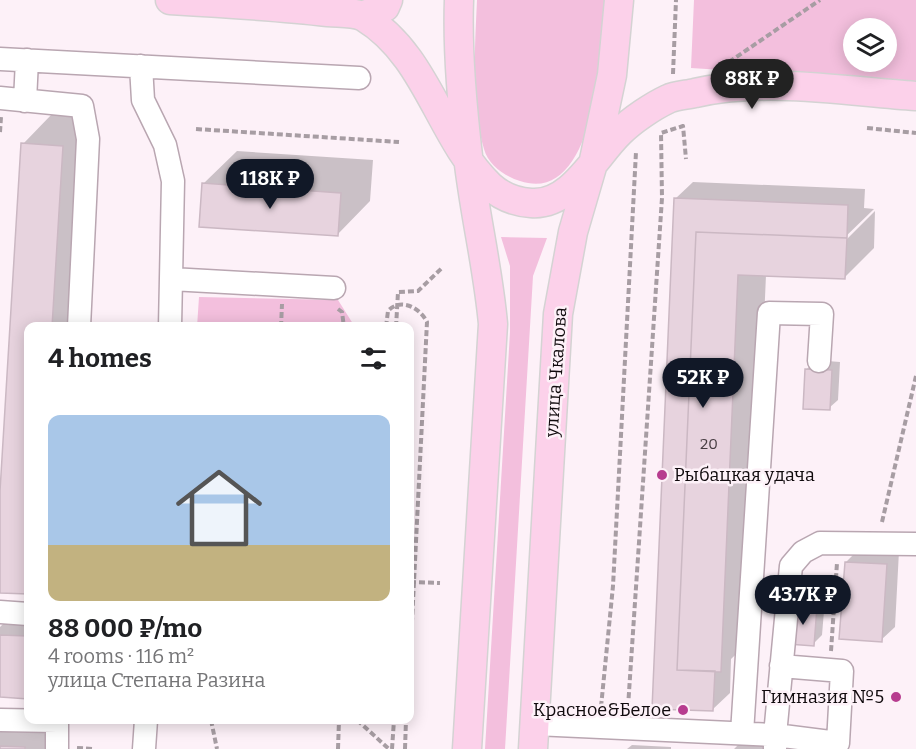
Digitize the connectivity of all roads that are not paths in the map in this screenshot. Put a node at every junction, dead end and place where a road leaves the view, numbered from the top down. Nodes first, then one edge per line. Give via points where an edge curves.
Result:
1 (170, 0) edge
2 (388, 0) edge
3 (459, 0) edge
4 (619, 0) edge
5 (362, 16) junction
6 (0, 59) edge
7 (27, 60) junction
8 (141, 66) junction
9 (359, 78) dead end
10 (916, 96) edge
11 (0, 98) edge
12 (25, 100) junction
13 (468, 157) junction
14 (594, 160) junction
15 (171, 279) junction
16 (334, 288) dead end
17 (79, 322) edge
18 (170, 322) edge
19 (819, 361) dead end
20 (916, 544) edge
21 (0, 612) edge
22 (24, 614) edge
23 (781, 666) junction
24 (0, 720) edge
25 (24, 720) edge
26 (57, 724) edge
27 (146, 724) edge
28 (742, 733) junction
29 (534, 736) edge
30 (775, 742) edge
31 (57, 749) edge
32 (144, 749) edge
33 (467, 749) edge

1 - 5 main road
2 - 5 main road via 385,7
3 - 13 main road
4 - 14 main road, улица Чкалова via 612,75
5 - 13 main road via 391,38 412,63
6 - 7 street
7 - 8 street
7 - 12 street
8 - 9 street
8 - 15 street via 142,100 165,145 173,181
10 - 14 main road via 815,87 714,88 669,98 622,130
11 - 12 street
12 - 17 street via 82,106 88,138
13 - 14 main road via 490,186 507,198 533,203 557,198
13 - 33 main road via 493,324
14 - 29 main road, улица Чкалова via 573,232 558,314
15 - 16 street
15 - 18 street
19 - 28 street via 822,314 770,313
20 - 23 street via 820,543 803,552 791,566
21 - 22 street
23 - 30 street
23 - 30 street via 842,670 838,743
24 - 25 street
26 - 31 street
27 - 32 street
28 - 29 street via 600,727
28 - 30 street

